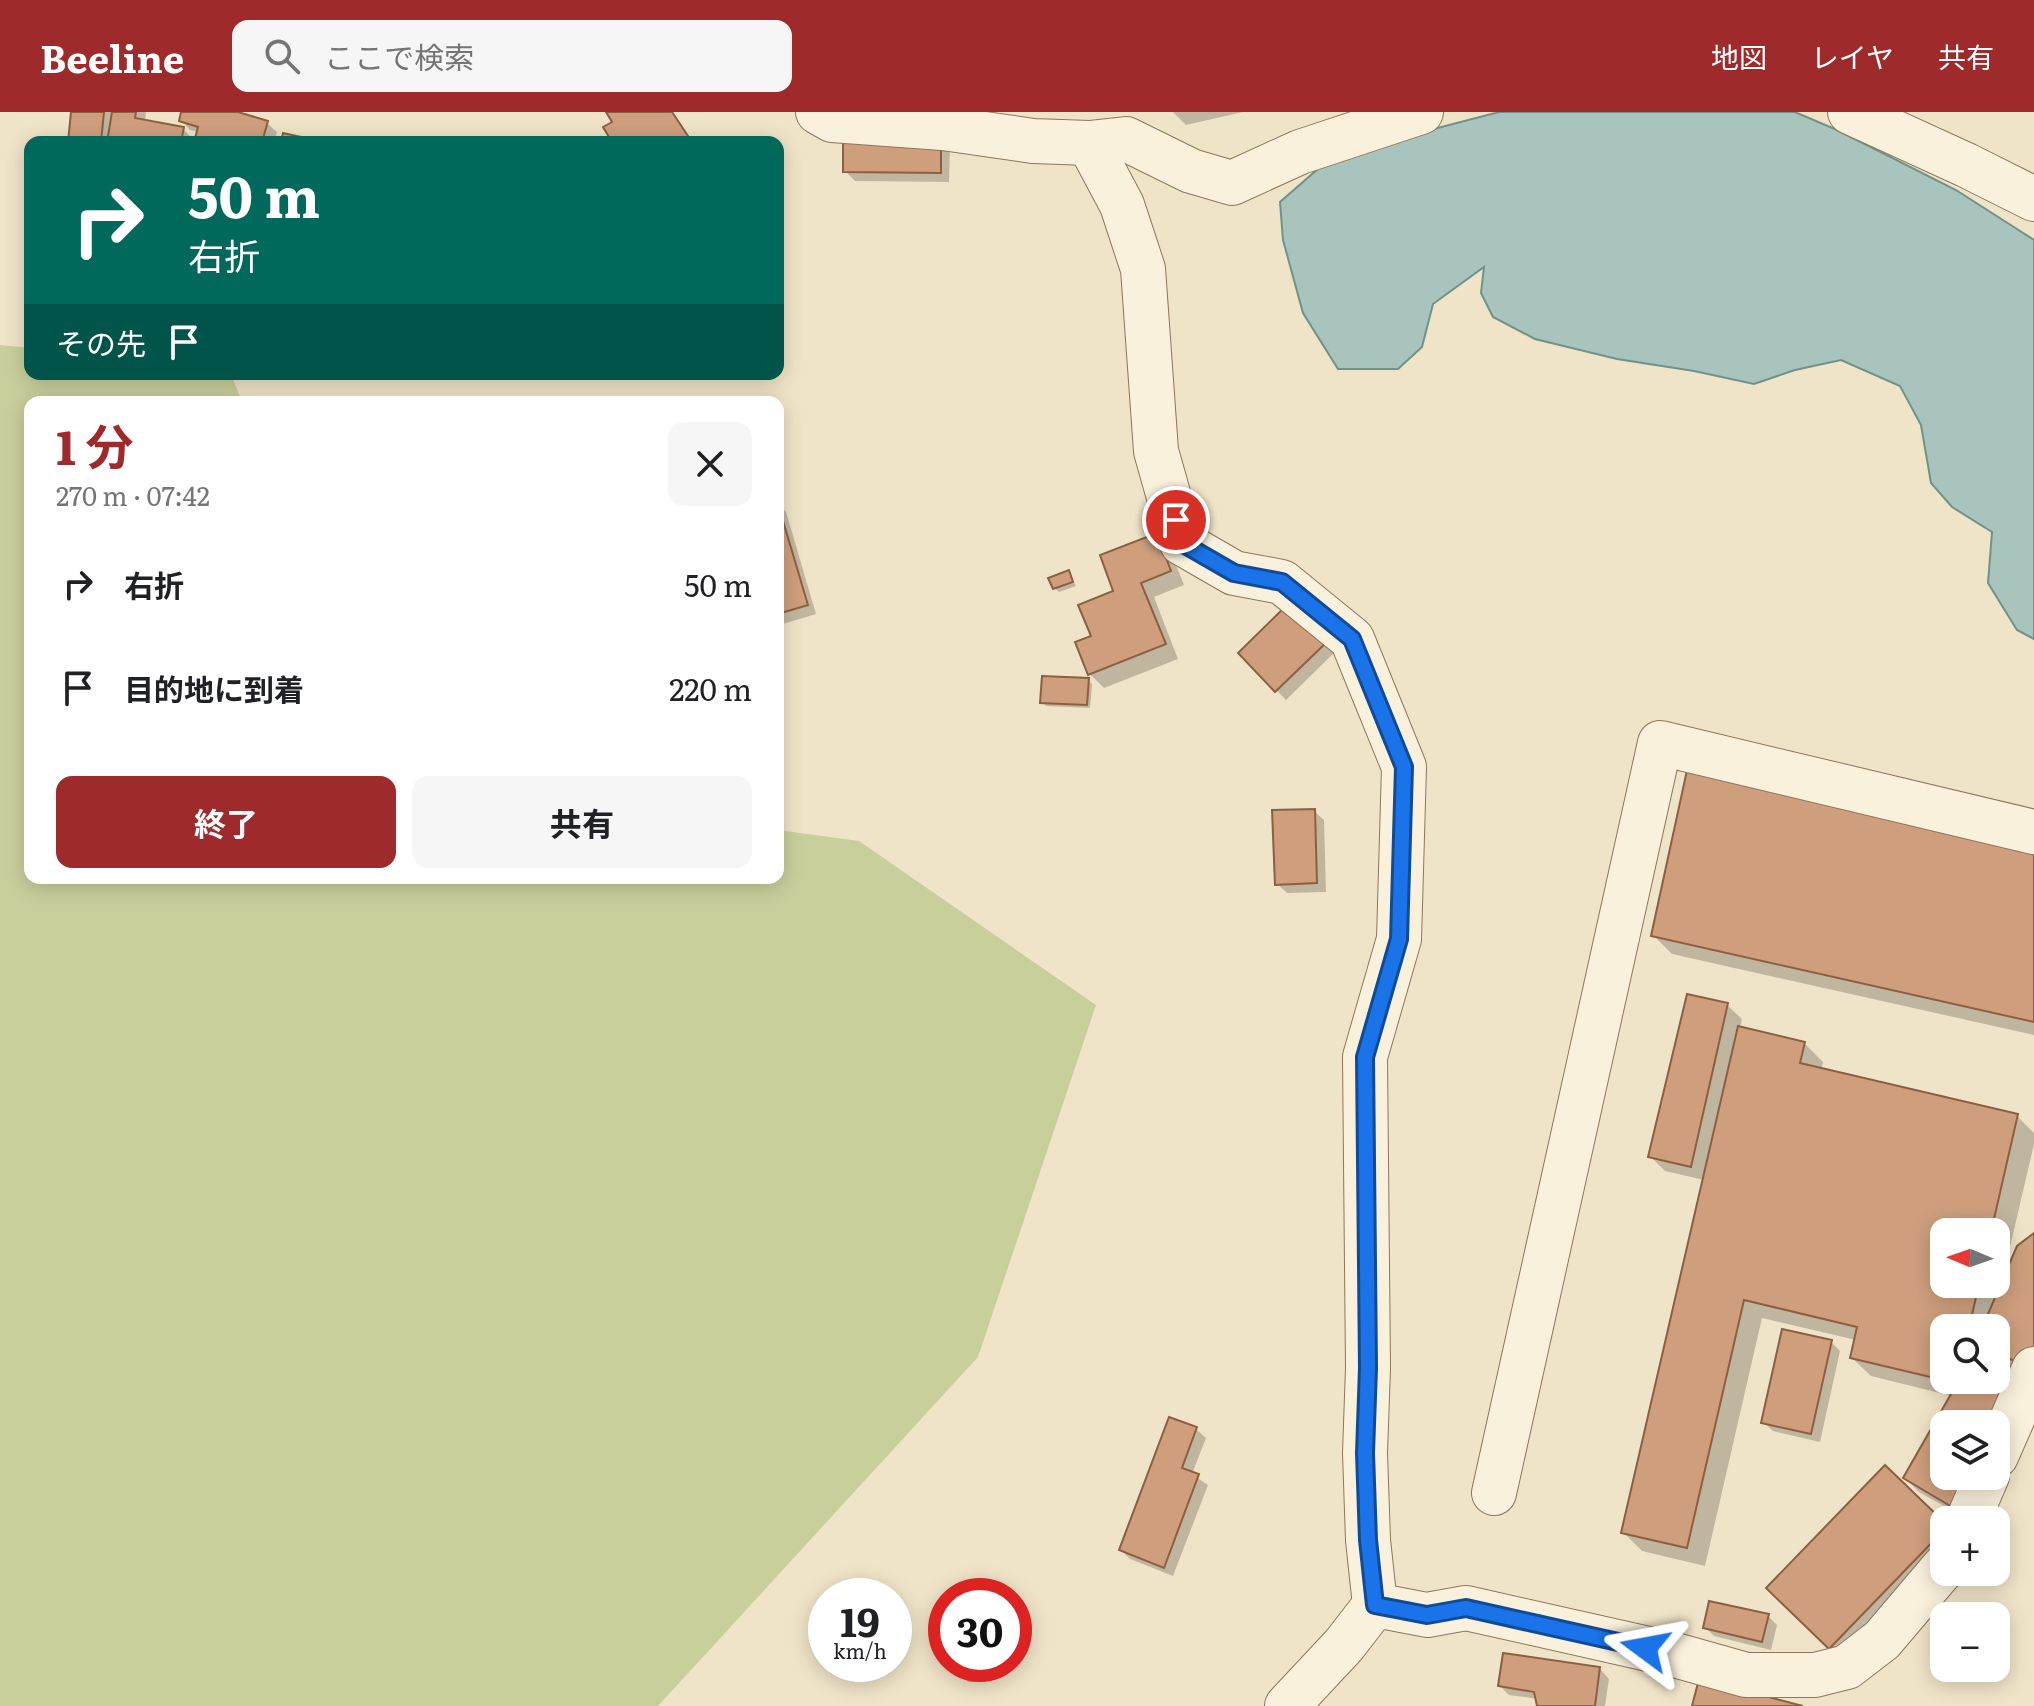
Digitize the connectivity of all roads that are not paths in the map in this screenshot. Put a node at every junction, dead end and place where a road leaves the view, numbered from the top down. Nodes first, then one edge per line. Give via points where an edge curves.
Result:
1 (818, 112) edge
2 (1421, 112) edge
3 (1850, 112) edge
4 (1089, 143) junction
5 (2034, 199) edge
6 (2034, 832) edge
7 (2034, 1369) edge
8 (2010, 1424) edge
9 (1494, 1493) dead end
10 (1930, 1583) edge
11 (1375, 1605) junction
12 (1843, 1686) edge
13 (1287, 1706) edge

1 - 4 street via 832,120
2 - 4 street via 1300,152 1232,183 1191,171 1126,139
3 - 5 street
4 - 11 street via 1122,205 1143,269 1156,451 1182,543 1234,573 1282,582 1352,639 1404,767 1399,939 1365,1057 1365,1453
6 - 9 street via 1660,743
7 - 8 street
10 - 12 street
11 - 12 street via 1427,1615 1466,1608 1746,1675 1815,1675
11 - 13 street

